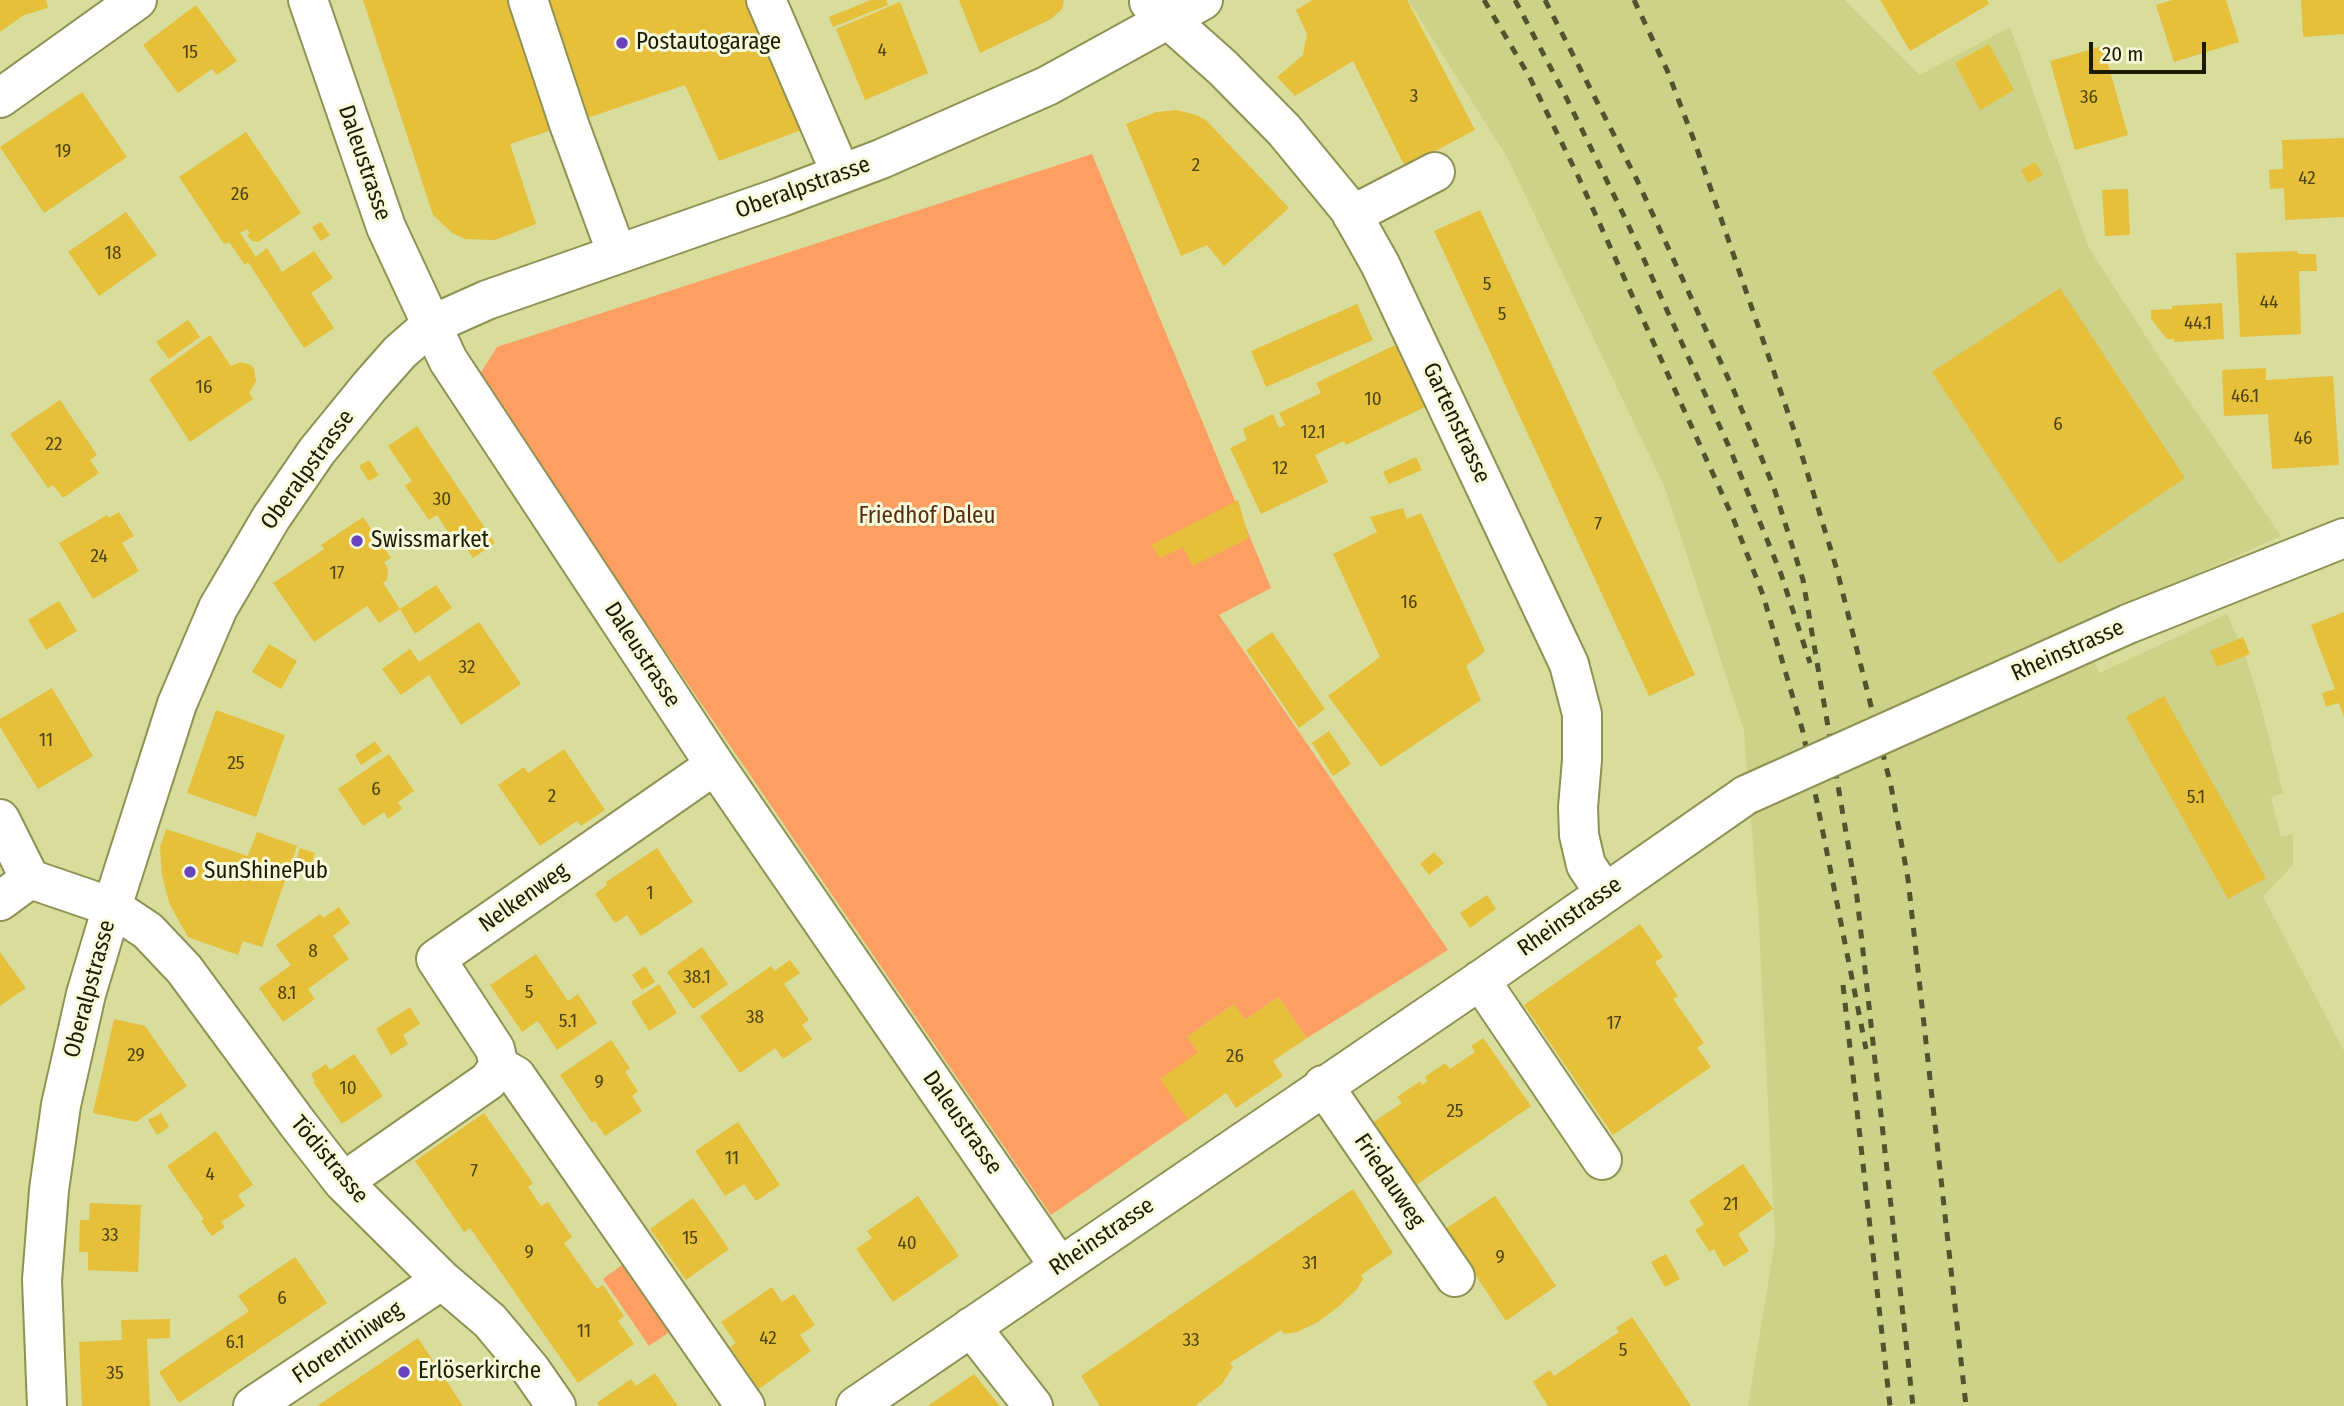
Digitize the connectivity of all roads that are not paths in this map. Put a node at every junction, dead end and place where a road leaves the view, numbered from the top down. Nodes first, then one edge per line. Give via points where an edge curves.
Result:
1 (137, 0) edge
2 (308, 0) edge
3 (528, 0) edge
4 (766, 0) edge
5 (1203, 0) edge
6 (1156, 10) edge
7 (0, 98) edge
8 (1435, 172) dead end
9 (841, 174) junction
10 (1352, 215) junction
11 (617, 254) junction
12 (431, 325) junction
13 (2344, 538) edge
14 (715, 765) junction
15 (0, 819) edge
16 (30, 879) junction
17 (1604, 892) junction
18 (0, 901) edge
19 (112, 907) junction
20 (1480, 980) junction
21 (499, 1066) junction
22 (1323, 1085) junction
23 (1602, 1160) dead end
24 (343, 1182) junction
25 (1059, 1266) junction
26 (1455, 1277) dead end
27 (442, 1280) junction
28 (971, 1327) junction
29 (47, 1406) edge
30 (253, 1406) edge
31 (556, 1406) edge
32 (745, 1406) edge
33 (856, 1406) edge
34 (1033, 1406) edge

1 - 7 street
2 - 12 street, Daleustrasse via 386,227
3 - 11 street
4 - 9 street
5 - 6 street, Oberalpstrasse
6 - 9 street, Oberalpstrasse via 1047,86
6 - 10 street, Gartenstrasse via 1223,68 1284,130
8 - 10 street
9 - 11 street, Oberalpstrasse
10 - 17 street, Gartenstrasse via 1399,303 1569,664 1582,714 1579,835 1586,865
11 - 12 street, Oberalpstrasse
12 - 14 street, Daleustrasse via 448,360
12 - 19 street, Oberalpstrasse via 400,352 317,451 218,608 177,704
13 - 17 street, Rheinstrasse, bridge via 2128,624 1746,795
14 - 21 street, Nelkenweg via 436,958 495,1048
14 - 25 street, Daleustrasse
15 - 16 street
16 - 18 street
16 - 19 street, Tödistrasse
17 - 20 street, Rheinstrasse
19 - 24 street, Tödistrasse via 148,931 184,968
19 - 29 street, Oberalpstrasse via 80,1019 52,1166 42,1280
20 - 22 street, Rheinstrasse
20 - 23 street
21 - 24 street via 488,1081
21 - 32 street, Nelkenweg via 522,1084
22 - 25 street, Rheinstrasse
22 - 26 street, Friedauweg
24 - 27 street, Tödistrasse
25 - 28 street, Rheinstrasse
27 - 30 street, Florentiniweg
27 - 31 street, Tödistrasse via 490,1321
28 - 33 street, Rheinstrasse
28 - 34 street

